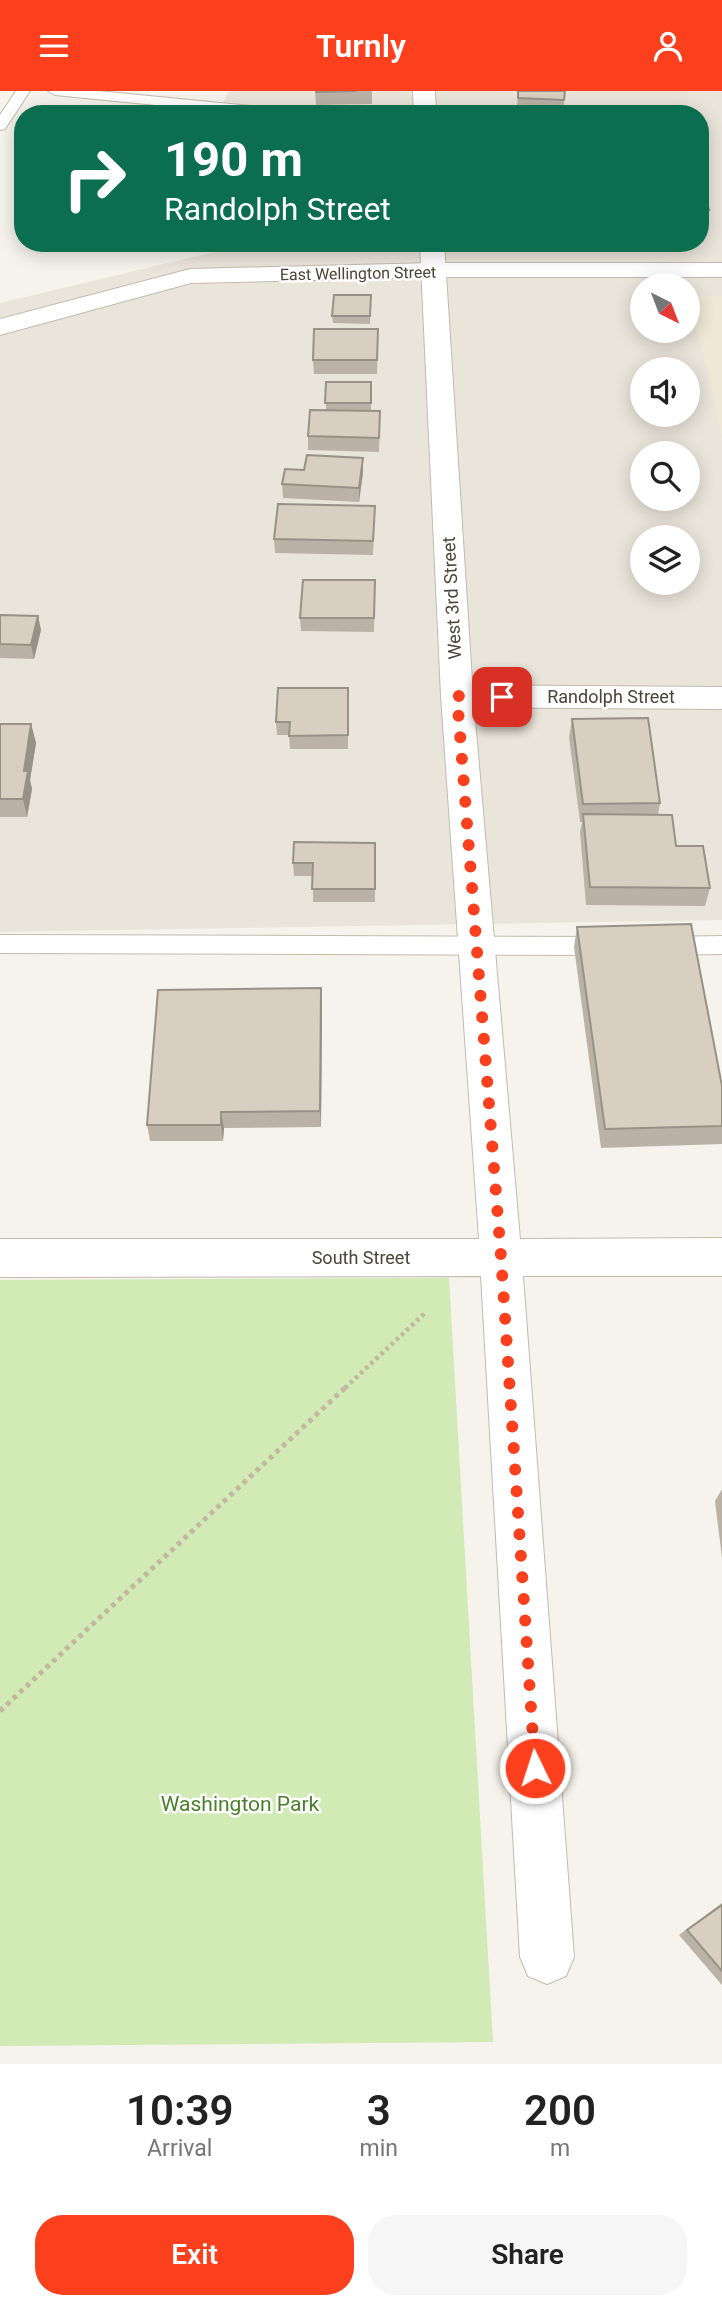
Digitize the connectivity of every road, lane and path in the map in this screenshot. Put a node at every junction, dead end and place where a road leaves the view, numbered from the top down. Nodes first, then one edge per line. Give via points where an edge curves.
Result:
1 (23, 91) edge
2 (55, 91) edge
3 (199, 105) edge
4 (1, 122) edge
5 (433, 257) edge
6 (722, 270) edge
7 (0, 327) edge
8 (457, 696) junction
9 (722, 698) edge
10 (0, 944) edge
11 (722, 945) edge
12 (477, 947) junction
13 (501, 1257) junction
14 (722, 1257) edge
15 (0, 1258) edge
16 (425, 1313) dead end
17 (0, 1711) edge
18 (547, 1957) dead end

1 - 4 lane
2 - 3 lane
5 - 6 street, East Wellington Street
5 - 7 street, East Wellington Street via 190,276
5 - 8 street, West 3rd Street
8 - 9 street, Randolph Street
8 - 12 street, West 3rd Street
10 - 12 lane
11 - 12 lane
12 - 13 street, West 3rd Street
13 - 14 street, South Street
13 - 15 street, South Street
13 - 18 street, West 3rd Street
16 - 17 path

